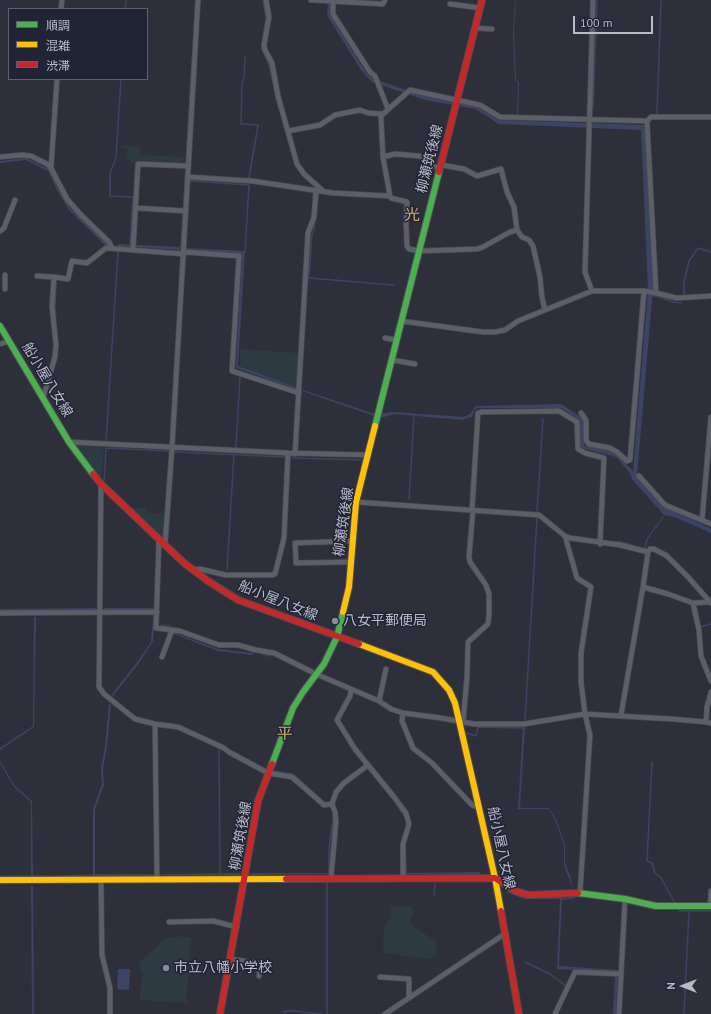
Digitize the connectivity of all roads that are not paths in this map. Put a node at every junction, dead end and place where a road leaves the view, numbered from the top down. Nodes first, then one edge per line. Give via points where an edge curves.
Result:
1 (198, 0) edge
2 (266, 0) edge
3 (311, 0) edge
4 (385, 0) edge
5 (482, 0) edge
6 (593, 0) edge
7 (331, 1) edge
8 (450, 4) dead end
9 (480, 8) junction
10 (476, 28) junction
11 (492, 29) dead end
12 (57, 80) edge
13 (457, 103) junction
14 (388, 110) junction
15 (383, 114) junction
16 (711, 117) edge
17 (590, 121) junction
18 (647, 121) junction
19 (288, 131) junction
20 (0, 157) edge
21 (383, 157) junction
22 (188, 166) junction
23 (441, 167) junction
24 (51, 168) junction
25 (188, 177) junction
26 (316, 190) junction
27 (322, 190) junction
28 (390, 196) junction
29 (15, 200) dead end
30 (136, 208) junction
31 (186, 212) junction
32 (517, 230) junction
33 (0, 231) edge
34 (112, 248) junction
35 (133, 250) junction
36 (419, 251) junction
37 (184, 253) junction
38 (5, 275) dead end
39 (37, 276) dead end
40 (54, 277) junction
41 (4, 289) dead end
42 (644, 291) junction
43 (592, 292) junction
44 (656, 293) junction
45 (711, 296) edge
46 (546, 310) junction
47 (401, 321) junction
48 (0, 326) edge
49 (385, 338) dead end
50 (396, 340) junction
51 (9, 341) junction
52 (0, 344) edge
53 (392, 360) junction
54 (415, 364) dead end
55 (299, 393) junction
56 (43, 398) junction
57 (580, 413) dead end
58 (711, 417) edge
59 (69, 442) junction
60 (172, 448) junction
61 (288, 453) junction
62 (295, 454) junction
63 (369, 455) junction
64 (639, 476) dead end
65 (101, 484) junction
66 (356, 502) junction
67 (472, 510) junction
68 (702, 520) junction
69 (711, 524) edge
70 (564, 536) junction
71 (159, 540) junction
72 (352, 541) junction
73 (600, 544) junction
74 (165, 545) junction
75 (648, 552) junction
76 (350, 562) junction
77 (193, 570) junction
78 (643, 587) junction
79 (710, 602) edge
80 (693, 603) junction
81 (100, 612) junction
82 (157, 612) junction
83 (0, 613) edge
84 (172, 630) junction
85 (337, 637) junction
86 (162, 657) dead end
87 (386, 669) dead end
88 (316, 674) junction
89 (711, 681) edge
90 (351, 690) junction
91 (711, 692) edge
92 (379, 701) junction
93 (403, 713) junction
94 (584, 714) junction
95 (621, 715) junction
96 (461, 721) junction
97 (709, 722) edge
98 (155, 724) junction
99 (368, 765) junction
100 (268, 773) junction
101 (332, 804) junction
102 (479, 808) junction
103 (331, 878) junction
104 (403, 878) junction
105 (495, 878) junction
106 (101, 879) junction
107 (157, 879) junction
108 (245, 879) junction
109 (0, 880) edge
110 (711, 891) edge
111 (580, 893) junction
112 (624, 899) junction
113 (710, 906) edge
114 (169, 922) dead end
115 (237, 927) junction
116 (506, 933) junction
117 (231, 958) junction
118 (618, 974) junction
119 (259, 976) dead end
120 (380, 977) dead end
121 (409, 998) junction
122 (110, 1014) edge
123 (220, 1014) edge
124 (385, 1014) edge
125 (519, 1014) edge
126 (555, 1014) edge
127 (619, 1014) edge

1 - 22 street
2 - 19 street via 269,17 264,45 272,63
3 - 7 street
4 - 7 street via 383,4
5 - 9 main road, 柳瀬筑後線
6 - 17 street
7 - 14 street via 333,14 377,79
8 - 9 street
9 - 10 main road, 柳瀬筑後線
10 - 11 street
10 - 13 main road, 柳瀬筑後線
12 - 24 street
13 - 14 street via 407,93
13 - 17 street via 480,105 500,116
13 - 23 main road, 柳瀬筑後線
14 - 15 street
15 - 19 street via 360,110 335,115 320,126
15 - 21 street
16 - 18 street via 651,117
17 - 18 street
17 - 43 street via 584,272
18 - 44 street
19 - 27 street via 297,164
20 - 24 street via 31,156
21 - 23 street via 395,154 418,156 430,166
21 - 28 street
22 - 25 street
22 - 30 street via 138,164
23 - 32 street via 464,169 477,176 501,169 514,207
23 - 36 main road, 柳瀬筑後線
24 - 34 street via 67,199
25 - 26 street via 252,181
25 - 31 street
26 - 27 street
26 - 55 street via 314,217 308,233
27 - 28 street via 333,193
28 - 36 street via 407,202 407,246
29 - 33 street via 4,228
30 - 31 street
30 - 35 street
31 - 37 street
32 - 36 street via 477,249
32 - 46 street via 522,238 533,246
34 - 35 street
34 - 40 street via 106,248 87,263 72,261 68,279
35 - 37 street
36 - 47 main road, 柳瀬筑後線
37 - 55 street via 239,256 232,371
37 - 60 street
38 - 41 street
39 - 40 street
40 - 56 street via 52,306 56,345
42 - 43 street
42 - 44 street
42 - 57 street via 630,460 627,461 610,448 589,444 586,438 586,420
43 - 46 street
44 - 45 street via 678,298
46 - 47 street via 518,321 505,330 495,332
47 - 50 main road, 柳瀬筑後線
48 - 51 main road, 船小屋八女線
49 - 50 street
50 - 53 main road, 柳瀬筑後線
51 - 52 street
51 - 56 main road, 船小屋八女線
53 - 54 street
53 - 63 main road, 柳瀬筑後線
55 - 62 street
56 - 59 main road, 船小屋八女線
58 - 68 street
59 - 60 street
59 - 65 main road, 船小屋八女線
60 - 61 street
60 - 74 street
61 - 62 street
61 - 77 street via 284,538 275,574 226,575 200,569
62 - 63 street
63 - 66 main road, 柳瀬筑後線
64 - 68 street via 665,505
65 - 71 main road, 船小屋八女線
65 - 81 street
66 - 67 street
66 - 72 main road, 柳瀬筑後線
67 - 70 street via 539,515
67 - 73 street via 478,413 559,411 576,422 578,449 604,458
67 - 96 street via 469,557 486,585 489,594 489,615 488,624 468,642 467,677
68 - 69 street
70 - 73 street
70 - 94 street via 576,578 591,587 581,653
71 - 74 main road, 船小屋八女線
71 - 82 street
72 - 76 main road, 柳瀬筑後線
72 - 76 street via 295,543 296,562
73 - 75 street
74 - 77 main road, 船小屋八女線
75 - 78 street
75 - 79 street via 654,549 667,556
76 - 85 main road, 柳瀬筑後線 via 349,587
77 - 85 main road, 船小屋八女線 via 238,600
78 - 80 street
78 - 95 street
79 - 80 street
80 - 89 street via 701,656
81 - 82 street
81 - 83 street
81 - 98 street via 99,687 135,719
82 - 84 street via 156,628
84 - 86 street
84 - 88 street via 219,645 238,645 259,653 274,653
85 - 88 main road, 柳瀬筑後線 via 324,664
85 - 96 main road, 船小屋八女線 via 433,672 449,690
87 - 92 street
88 - 90 street
88 - 100 main road, 柳瀬筑後線 via 293,708
90 - 92 street
90 - 99 street via 337,720
91 - 97 street via 707,707
92 - 93 street
93 - 96 street
93 - 102 street via 402,721 413,748 432,763 472,805
94 - 95 street
94 - 96 street via 524,724 488,725
94 - 111 street via 590,735
95 - 97 street
96 - 102 main road, 船小屋八女線
98 - 100 street via 178,727 224,748
98 - 107 street
99 - 101 street via 344,783 336,792
99 - 104 street via 406,814 409,824 403,844
100 - 101 street via 292,777 324,804
100 - 108 main road, 柳瀬筑後線 via 258,801
101 - 103 street via 336,820
102 - 105 main road, 船小屋八女線
103 - 104 main road
103 - 108 main road
104 - 105 main road
105 - 111 main road via 515,891 529,895
105 - 116 main road, 船小屋八女線
106 - 107 main road
106 - 109 main road
106 - 122 street via 102,955 110,988
107 - 108 main road
108 - 115 main road, 柳瀬筑後線
110 - 113 street
111 - 112 main road
112 - 113 main road via 660,906
112 - 118 street
114 - 115 street via 213,921
115 - 117 main road, 柳瀬筑後線
116 - 121 street
116 - 125 main road, 船小屋八女線
117 - 119 street via 261,964
117 - 123 main road, 柳瀬筑後線
118 - 126 street via 575,972
118 - 127 street
120 - 121 street via 409,979
121 - 124 street

